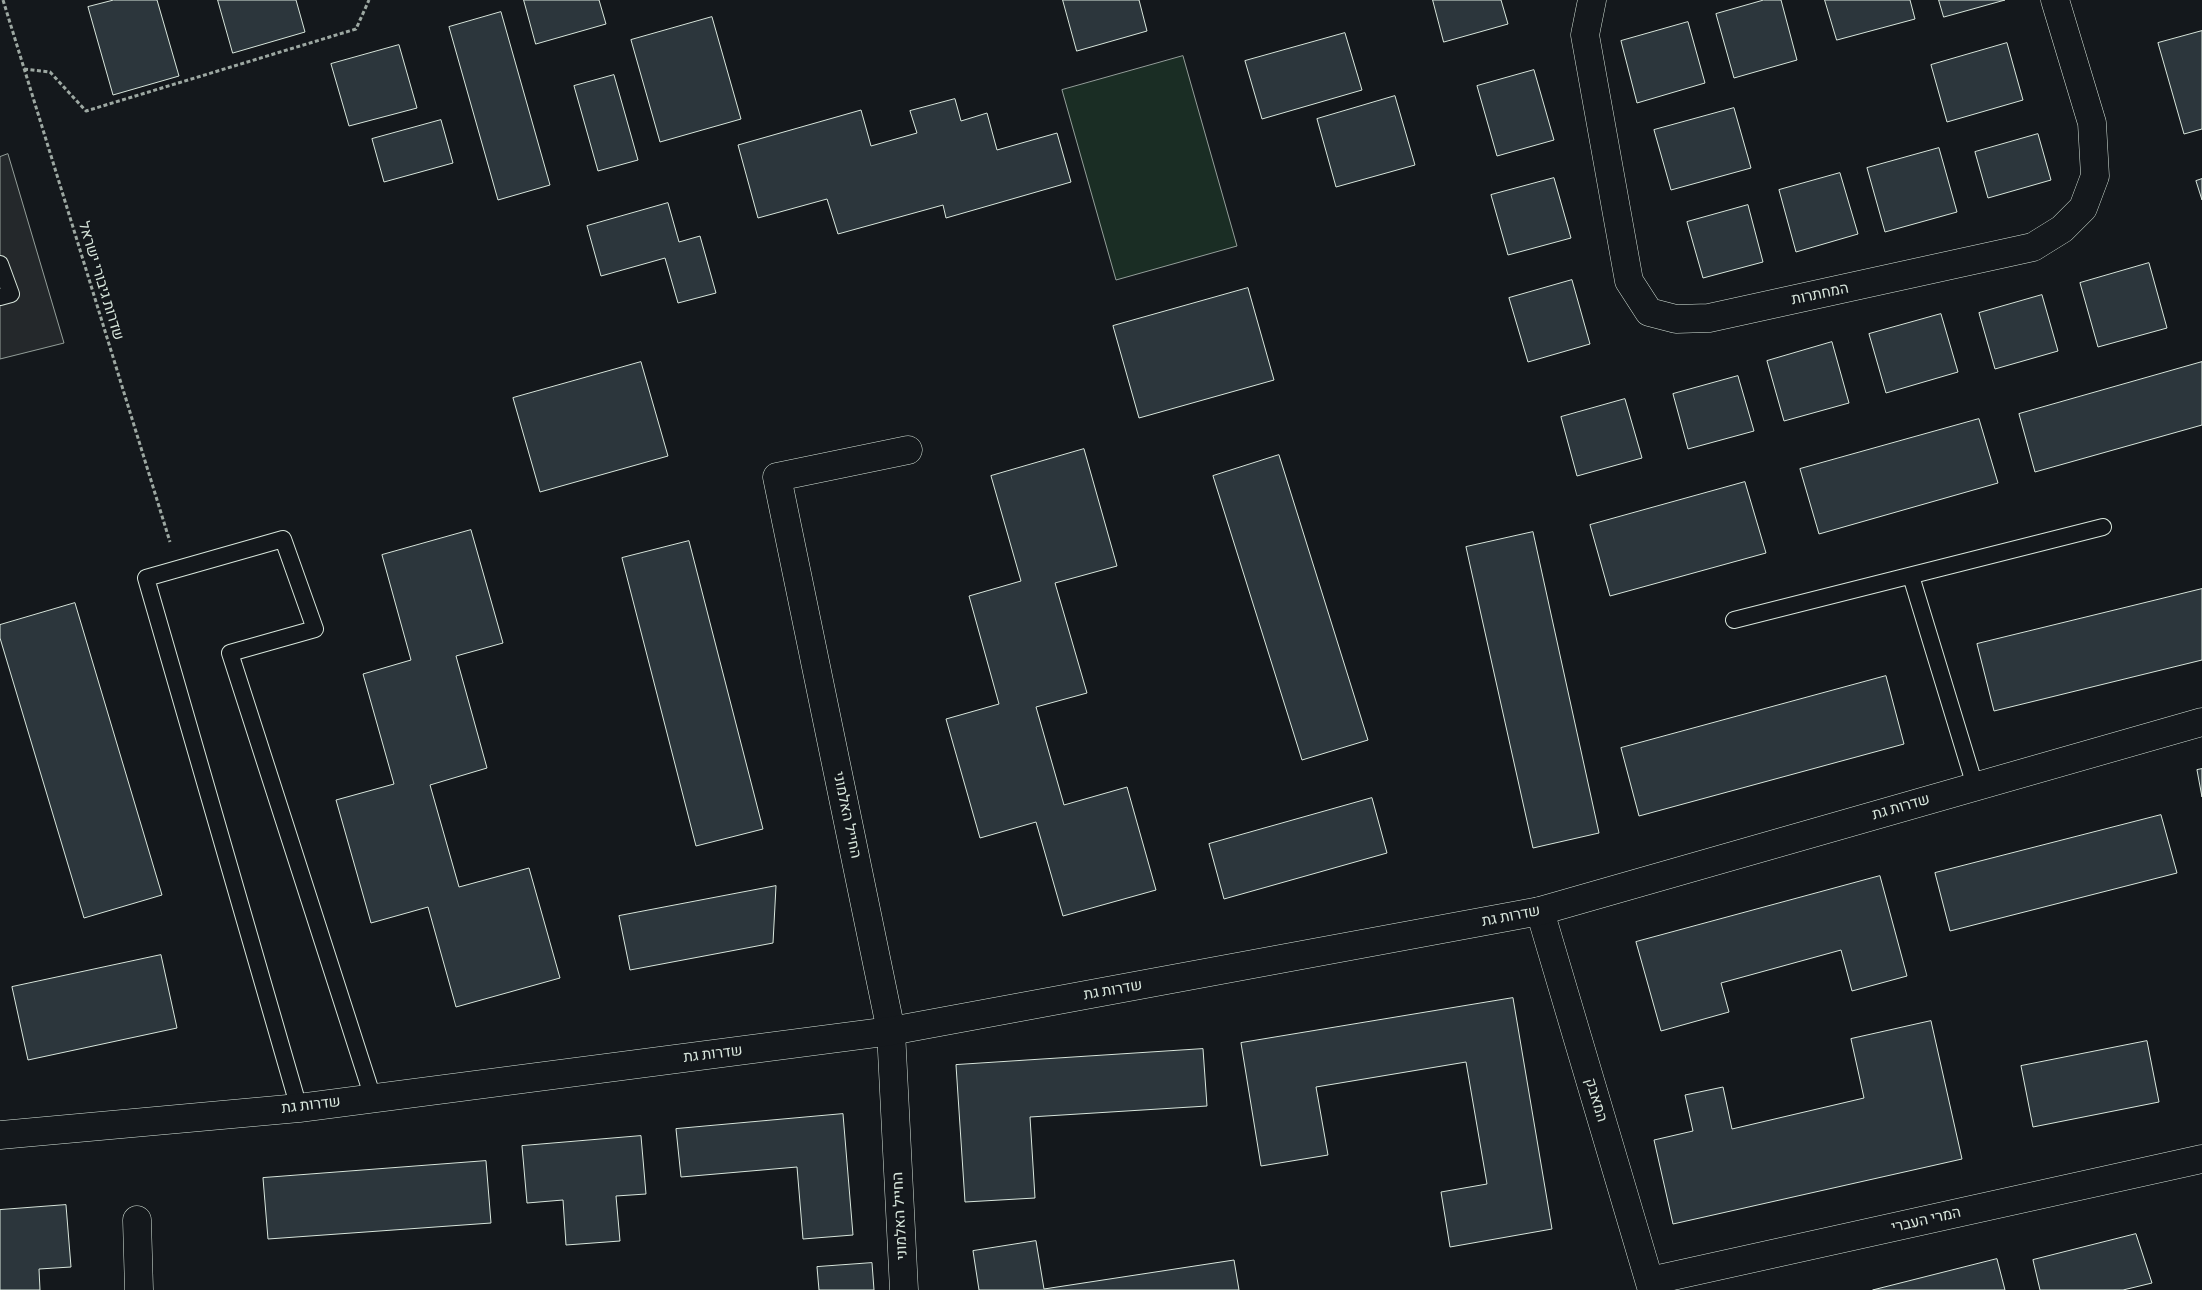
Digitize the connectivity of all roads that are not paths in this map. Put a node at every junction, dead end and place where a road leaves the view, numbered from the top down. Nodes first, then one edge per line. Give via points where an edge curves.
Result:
1 (1592, 0) edge
2 (2055, 0) edge
3 (0, 264) edge
4 (0, 297) edge
5 (908, 450) dead end
6 (2103, 527) dead end
7 (1911, 576) junction
8 (1734, 620) dead end
9 (2202, 722) edge
10 (1975, 786) junction
11 (1540, 911) junction
12 (891, 1031) junction
13 (373, 1098) junction
14 (299, 1108) junction
15 (0, 1135) edge
16 (2202, 1159) edge
17 (137, 1220) dead end
18 (1651, 1286) edge
19 (139, 1290) edge
20 (904, 1290) edge

1 - 2 street, המחתרות via 1584,35 1629,281 1649,312 1676,319 1709,318 2033,247 2062,229 2083,208 2095,176 2092,123
3 - 4 lane via 11,294
5 - 12 street, החייל האלמוני via 777,477
6 - 7 lane
7 - 8 lane
7 - 10 lane
9 - 10 street, שדרות גת
10 - 11 street, שדרות גת
11 - 12 street, שדרות גת
11 - 18 street, המאבק
12 - 13 street, שדרות גת
12 - 20 street, החייל האלמוני
13 - 14 street, שדרות גת
13 - 14 lane via 230,653 315,629 283,539 146,578
14 - 15 street, שדרות גת
16 - 18 street, המרי העברי
17 - 19 street

